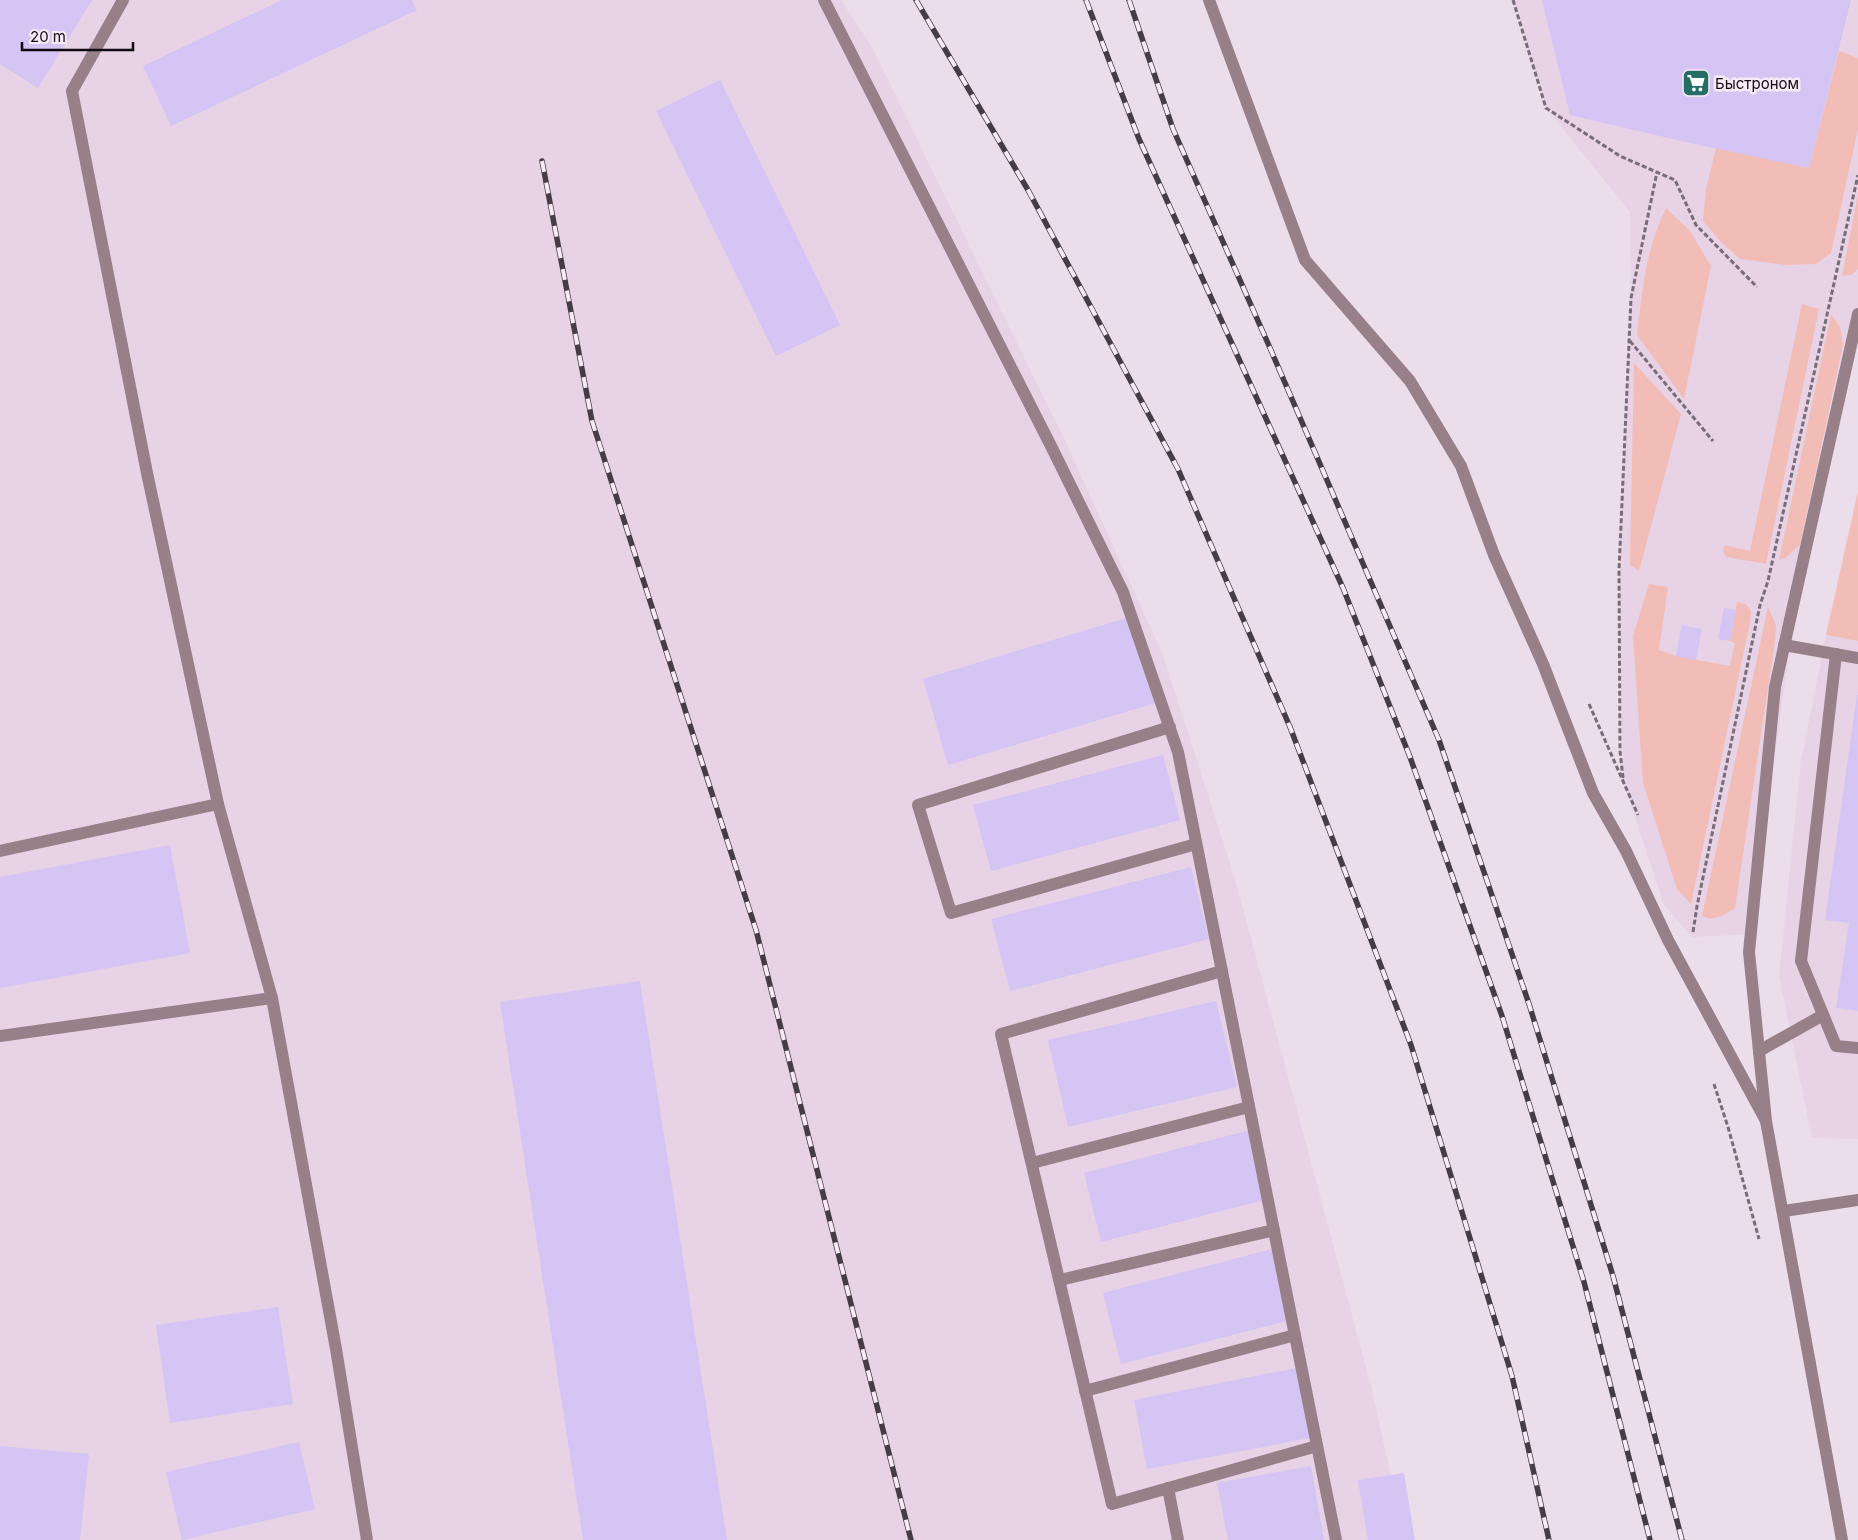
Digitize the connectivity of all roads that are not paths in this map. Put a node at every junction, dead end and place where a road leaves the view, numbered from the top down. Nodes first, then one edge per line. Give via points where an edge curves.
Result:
1 (123, 0) edge
2 (824, 0) edge
3 (1210, 0) edge
4 (1858, 314) edge
5 (1784, 645) junction
6 (1836, 654) junction
7 (1858, 658) edge
8 (1170, 727) junction
9 (218, 804) junction
10 (1196, 844) junction
11 (0, 851) edge
12 (1222, 971) junction
13 (272, 998) junction
14 (1823, 1015) junction
15 (0, 1036) edge
16 (1858, 1048) edge
17 (1759, 1051) junction
18 (1249, 1107) junction
19 (1766, 1121) junction
20 (1032, 1163) junction
21 (1858, 1200) edge
22 (1784, 1211) junction
23 (1274, 1230) junction
24 (1060, 1280) junction
25 (1295, 1335) junction
26 (1086, 1391) junction
27 (1317, 1446) junction
28 (1168, 1488) junction
29 (367, 1540) edge
30 (1178, 1540) edge
31 (1336, 1540) edge
32 (1842, 1540) edge

1 - 9 street via 72,91 147,472
2 - 8 street via 1123,592
3 - 19 street via 1305,260 1410,381 1461,466 1494,555 1543,664 1594,793 1626,851 1668,940
4 - 5 street
5 - 6 street
5 - 17 street via 1775,687 1749,952
6 - 7 street
6 - 14 street via 1801,961
8 - 10 street
8 - 10 street via 918,805 951,913
9 - 11 street
9 - 13 street
10 - 12 street
12 - 18 street
12 - 20 street via 1001,1034
13 - 15 street
13 - 29 street
14 - 16 street via 1836,1046
14 - 17 street
17 - 19 street
18 - 20 street
18 - 23 street
19 - 22 street
20 - 24 street
21 - 22 street
22 - 32 street
23 - 24 street
23 - 25 street
24 - 26 street
25 - 26 street
25 - 27 street
26 - 28 street via 1112,1504
27 - 28 street
27 - 31 street
28 - 30 street

